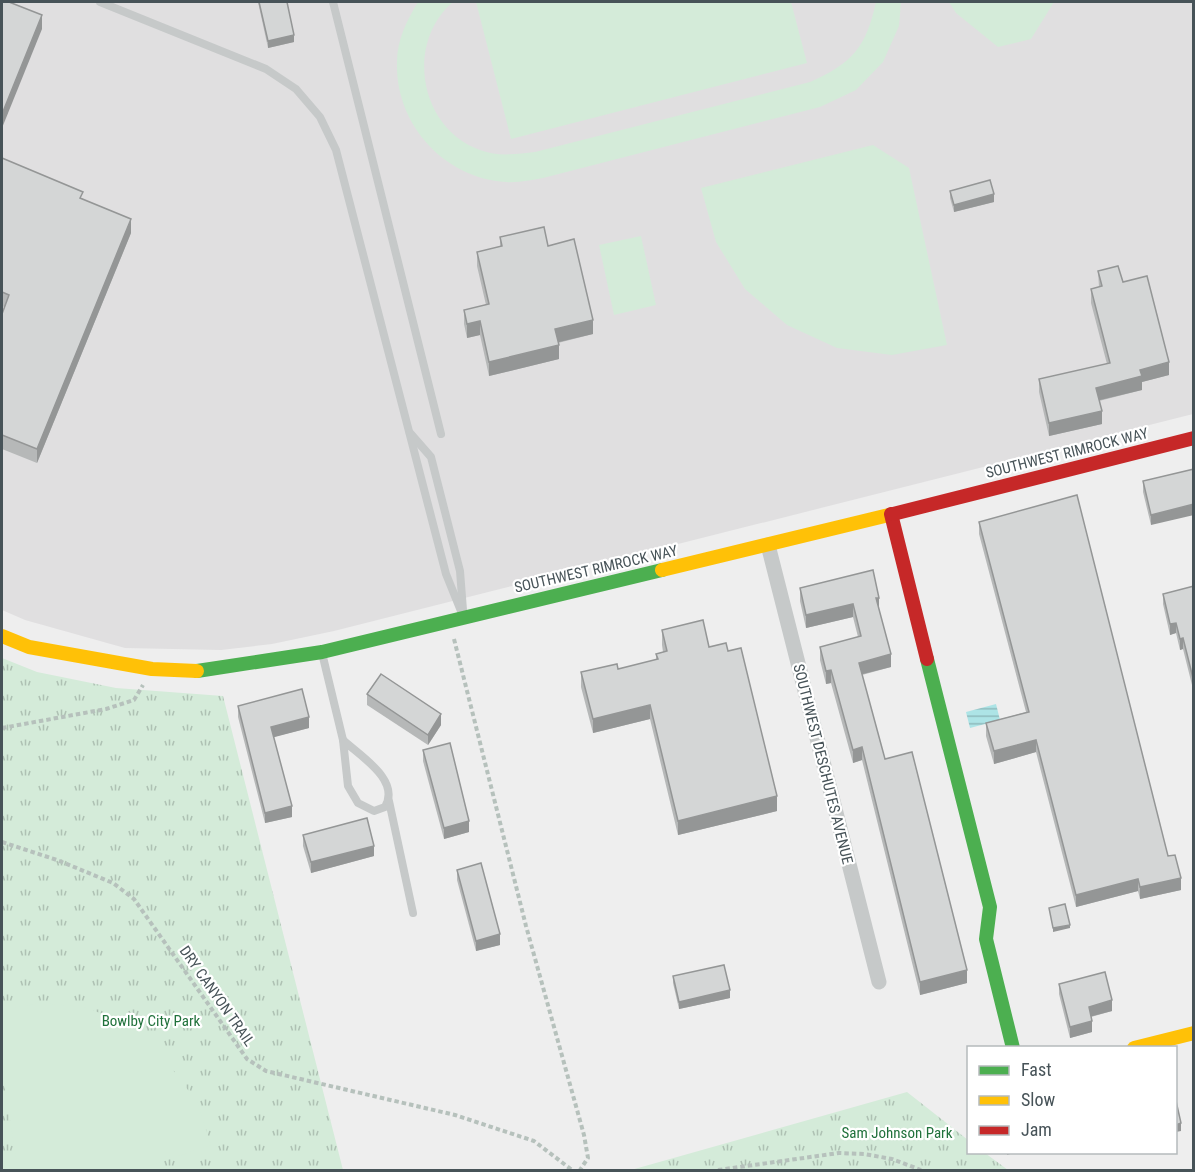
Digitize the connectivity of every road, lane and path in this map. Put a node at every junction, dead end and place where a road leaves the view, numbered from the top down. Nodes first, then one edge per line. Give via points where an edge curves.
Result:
1 (100, 2) edge
2 (333, 2) edge
3 (409, 432) junction
4 (441, 434) dead end
5 (1194, 438) edge
6 (891, 514) junction
7 (768, 545) junction
8 (464, 618) junction
9 (449, 621) junction
10 (2, 636) edge
11 (322, 651) junction
12 (152, 669) junction
13 (2, 728) edge
14 (343, 740) junction
15 (389, 801) junction
16 (2, 842) edge
17 (413, 913) dead end
18 (879, 982) dead end
19 (1194, 1033) edge
20 (1013, 1046) edge
21 (1138, 1046) edge
22 (572, 1170) edge
23 (580, 1170) edge
24 (718, 1170) edge
25 (921, 1170) edge

1 - 3 lane via 266,69 296,89 320,117 336,150
2 - 4 lane
3 - 8 lane via 446,574
3 - 8 lane via 431,457 460,571
5 - 6 main road, SOUTHWEST RIMROCK WAY
6 - 7 main road, SOUTHWEST RIMROCK WAY
6 - 20 main road via 990,908 986,939
7 - 8 main road, SOUTHWEST RIMROCK WAY
7 - 18 street, SOUTHWEST DESCHUTES AVENUE
8 - 9 main road, SOUTHWEST RIMROCK WAY
9 - 11 main road, SOUTHWEST RIMROCK WAY
9 - 23 path via 584,1136 588,1158
10 - 12 main road, SOUTHWEST RIMROCK WAY via 29,647
11 - 12 main road, SOUTHWEST RIMROCK WAY via 190,672
11 - 14 lane
12 - 13 path via 134,700
14 - 15 lane via 381,774 388,787
14 - 15 lane via 348,786 358,803 374,811
15 - 17 lane
16 - 22 path, DRY CANYON TRAIL via 112,883 134,899 247,1059 266,1071 455,1115 534,1141
19 - 21 main road
24 - 25 path via 839,1154 892,1159

